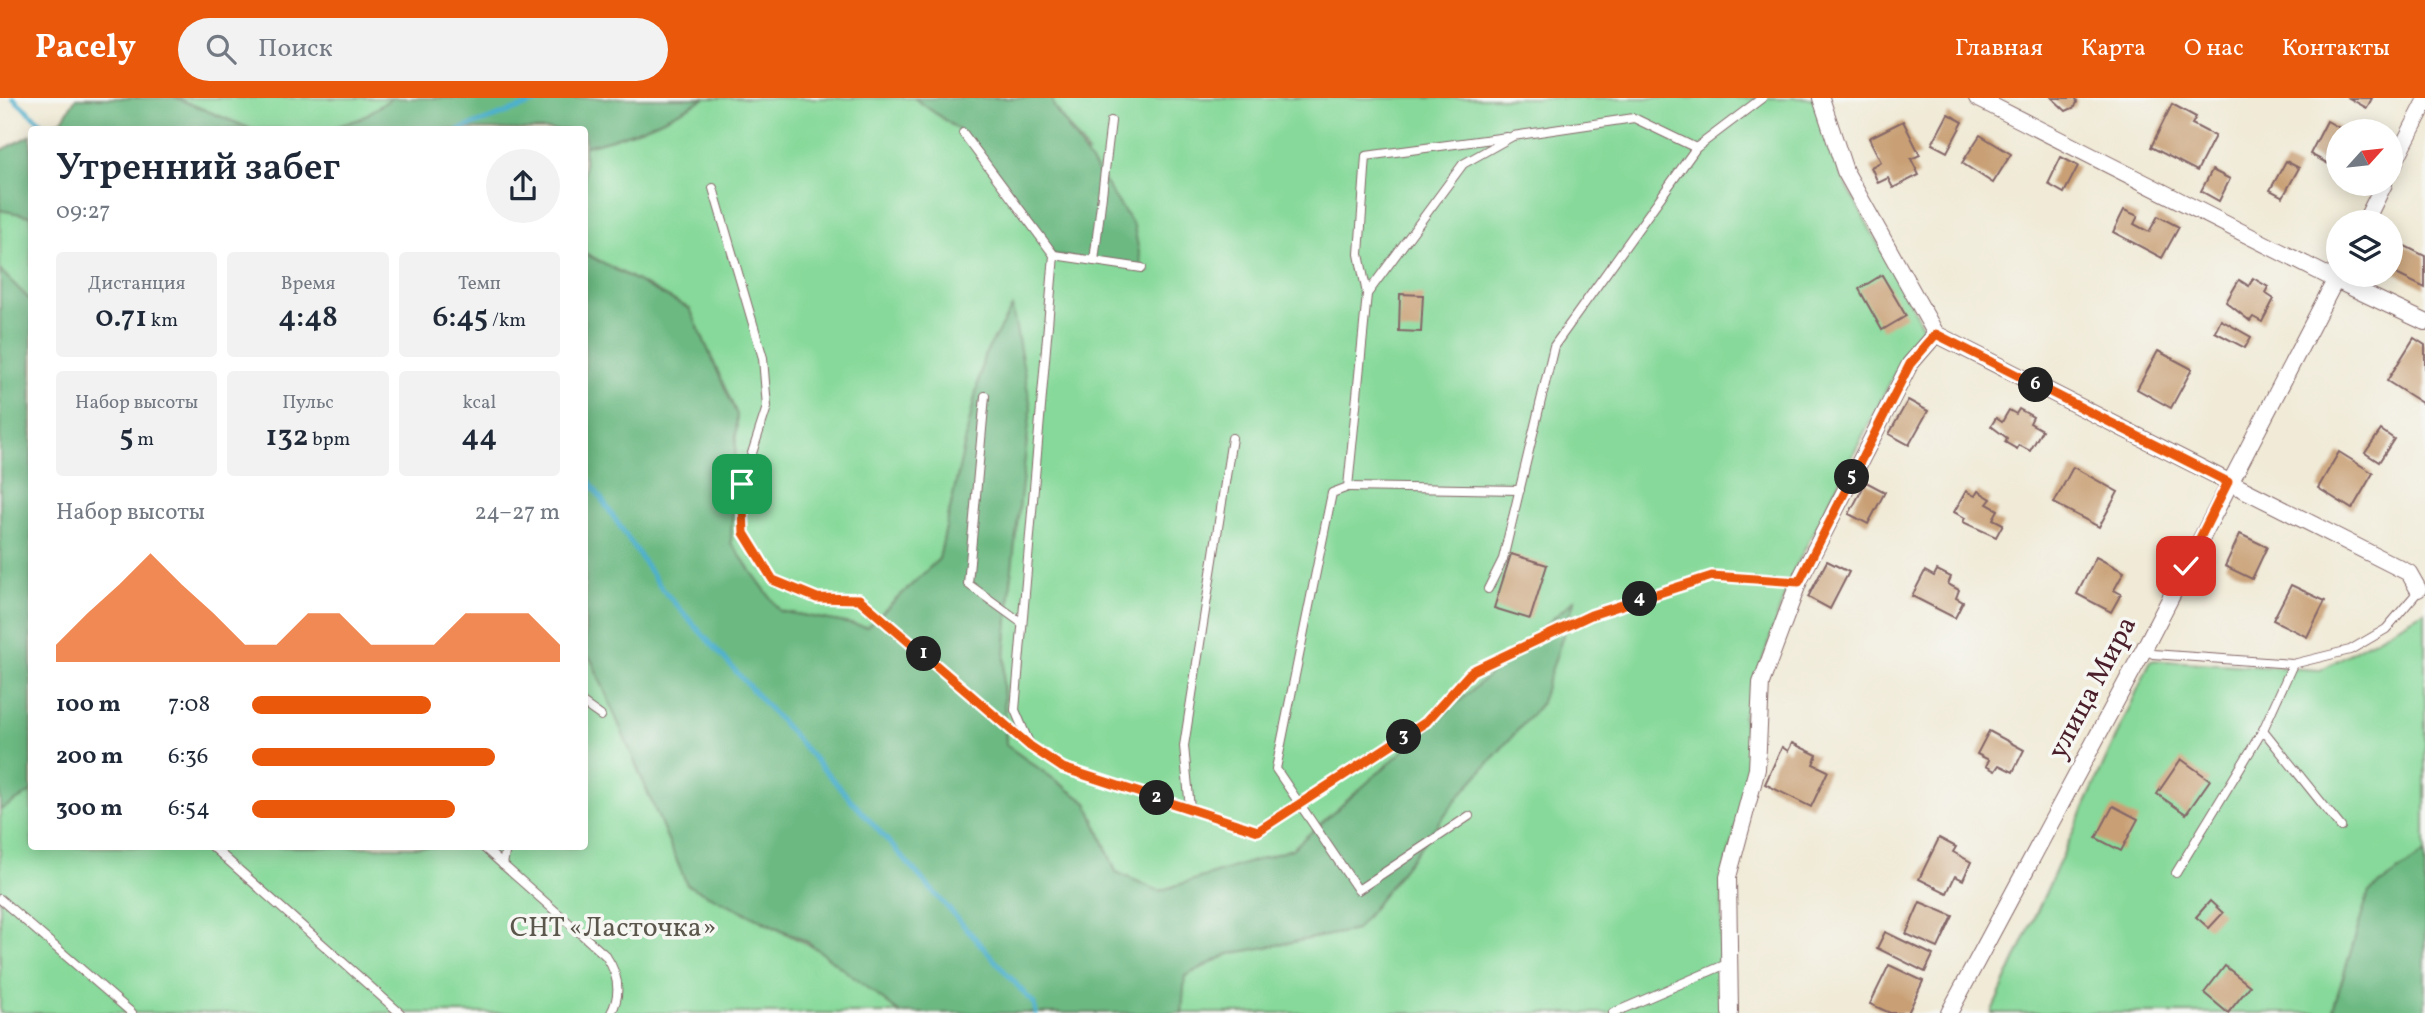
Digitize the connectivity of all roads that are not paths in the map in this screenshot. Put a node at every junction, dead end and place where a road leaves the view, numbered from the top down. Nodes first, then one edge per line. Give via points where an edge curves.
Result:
1 (1762, 98) edge
2 (1821, 98) edge
3 (1977, 98) edge
4 (2425, 103) edge
5 (1111, 121) dead end
6 (963, 132) dead end
7 (1513, 136) junction
8 (2403, 146) edge
9 (1696, 148) junction
10 (713, 188) dead end
11 (1054, 255) junction
12 (1094, 261) junction
13 (1142, 268) dead end
14 (2326, 272) edge
15 (2332, 287) edge
16 (2357, 287) edge
17 (1367, 294) junction
18 (2425, 322) edge
19 (1936, 334) junction
20 (985, 396) dead end
21 (1232, 438) dead end
22 (2228, 482) junction
23 (1348, 487) junction
24 (1520, 490) junction
25 (1799, 582) junction
26 (2421, 588) edge
27 (1488, 589) dead end
28 (1022, 623) junction
29 (2144, 649) junction
30 (2293, 664) junction
31 (588, 707) edge
32 (601, 716) dead end
33 (2263, 730) junction
34 (1030, 746) junction
35 (1301, 803) junction
36 (1190, 809) junction
37 (1469, 816) dead end
38 (2341, 827) dead end
39 (216, 850) edge
40 (487, 850) edge
41 (505, 850) edge
42 (503, 864) junction
43 (2176, 873) dead end
44 (0, 899) edge
45 (1728, 963) junction
46 (124, 1005) junction
47 (114, 1013) edge
48 (132, 1013) edge
49 (400, 1013) edge
50 (611, 1013) edge
51 (1612, 1013) edge
52 (1730, 1013) edge
53 (1949, 1013) edge

1 - 9 lane
2 - 19 street via 1845,171
3 - 14 street
4 - 8 street
5 - 12 lane
6 - 11 lane
7 - 9 lane via 1634,118
7 - 17 lane via 1463,164
7 - 17 lane via 1366,156 1359,254
9 - 24 lane via 1554,346
10 - 34 lane via 763,358 767,407 742,484 744,533 773,580 817,598 859,599
11 - 12 lane
11 - 28 lane
12 - 13 lane
15 - 22 street, улица Мира
16 - 18 street
17 - 23 lane
19 - 22 street
19 - 25 street via 1910,364
20 - 28 lane via 968,584
21 - 36 lane via 1184,746
22 - 26 street via 2409,573
22 - 29 street, улица Мира
23 - 24 lane
23 - 35 lane via 1332,493 1276,769
24 - 27 lane via 1503,559
25 - 35 lane via 1712,576 1591,615 1472,671 1426,722
25 - 45 street via 1761,683 1757,769 1728,877
26 - 30 lane via 2386,629 2350,650
28 - 34 lane via 1014,710
29 - 30 lane via 2153,654
29 - 53 street, улица Мира
30 - 33 lane
31 - 32 lane
33 - 38 lane
33 - 43 lane
34 - 36 lane via 1063,768
35 - 36 lane via 1258,831
35 - 37 lane via 1357,890
39 - 49 lane
40 - 42 lane
41 - 42 lane
42 - 50 lane via 606,956 618,986
44 - 46 lane
45 - 51 lane
45 - 52 street
46 - 47 lane
46 - 48 lane

